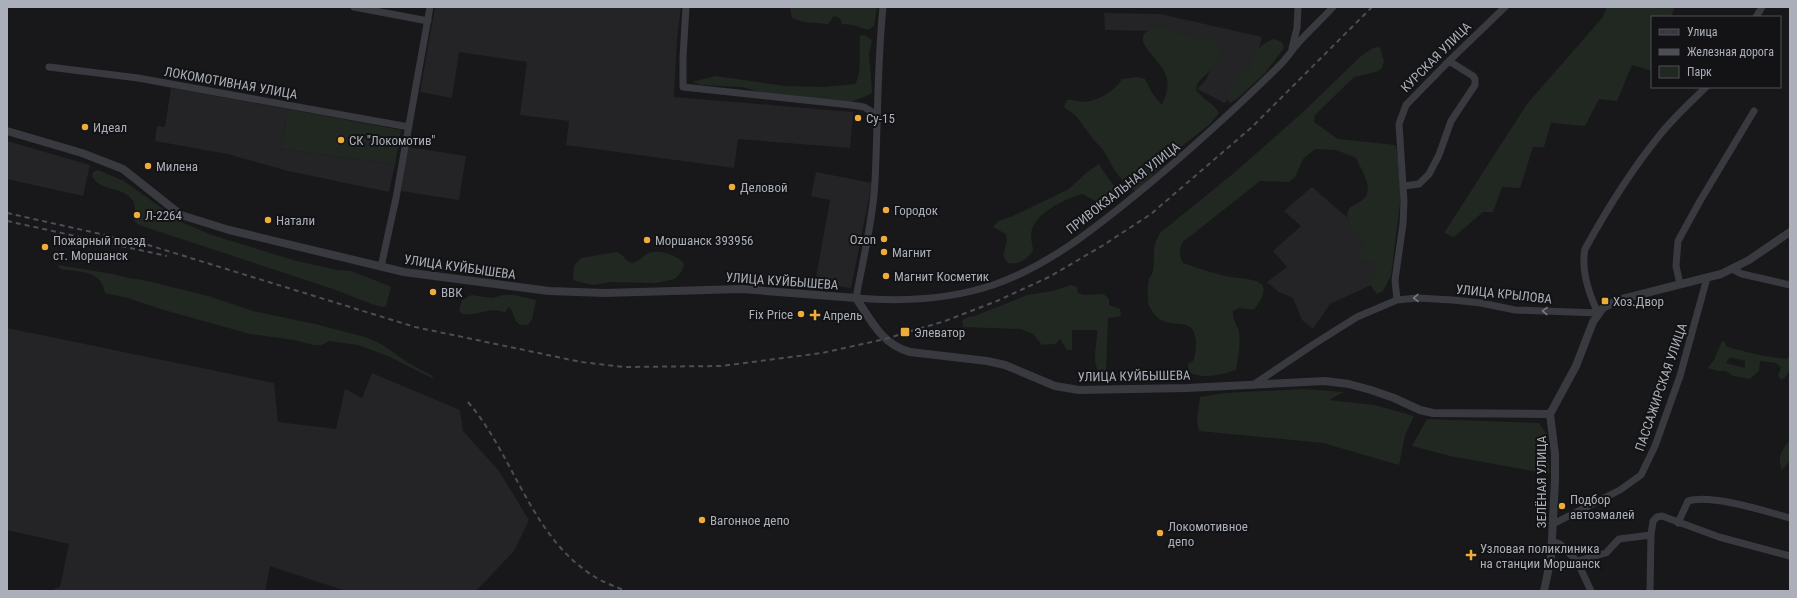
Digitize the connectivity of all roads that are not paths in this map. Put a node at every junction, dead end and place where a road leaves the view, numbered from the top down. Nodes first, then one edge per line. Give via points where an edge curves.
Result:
1 (354, 7) edge
2 (430, 7) edge
3 (686, 7) edge
4 (882, 7) edge
5 (1298, 7) edge
6 (1333, 7) edge
7 (1505, 7) edge
8 (1762, 7) edge
9 (1757, 16) edge
10 (428, 21) junction
11 (1297, 42) junction
12 (1448, 61) junction
13 (49, 67) dead end
14 (1705, 88) edge
15 (1754, 111) dead end
16 (877, 115) junction
17 (409, 127) junction
18 (7, 131) edge
19 (1404, 186) junction
20 (1790, 232) edge
21 (381, 267) junction
22 (1732, 269) junction
23 (1707, 278) junction
24 (1680, 284) junction
25 (1790, 285) edge
26 (856, 298) junction
27 (1398, 300) junction
28 (1598, 313) junction
29 (1253, 385) junction
30 (1550, 414) junction
31 (1790, 518) edge
32 (1678, 523) junction
33 (1553, 524) junction
34 (1651, 535) junction
35 (1552, 541) junction
36 (1790, 556) edge
37 (1577, 561) junction
38 (1544, 591) edge
39 (1591, 591) edge
40 (1650, 591) edge

1 - 10 street
2 - 10 street
3 - 16 street via 683,87 851,105 864,107
4 - 16 street
5 - 11 street
6 - 11 street, ПРИВОКЗАЛЬНАЯ УЛИЦА
7 - 12 street, КУРСКАЯ УЛИЦА
8 - 9 street
10 - 17 street
11 - 26 street, ПРИВОКЗАЛЬНАЯ УЛИЦА via 1279,66 1195,145 1097,227 1026,271 993,285 950,296 898,301
12 - 19 street, КУРСКАЯ УЛИЦА via 1406,105 1399,124
12 - 19 street via 1473,76 1475,85 1451,121 1429,174 1419,184
13 - 17 street, ЛОКОМОТИВНАЯ УЛИЦА via 138,78
14 - 28 street via 1658,136 1585,248 1584,264 1587,279
15 - 24 street via 1678,241 1676,266
16 - 26 street via 875,182
17 - 21 street
18 - 21 street, УЛИЦА КУЙБЫШЕВА via 123,169 180,215 229,230
19 - 27 street, КУРСКАЯ УЛИЦА via 1403,224 1395,280
20 - 22 street
21 - 26 street, УЛИЦА КУЙБЫШЕВА via 549,292 605,293 735,288
22 - 23 street
22 - 25 street via 1742,274
23 - 24 street
23 - 33 street, ПАССАЖИРСКАЯ УЛИЦА via 1680,376 1655,446 1641,475 1620,490
24 - 28 street via 1618,300
26 - 29 street, УЛИЦА КУЙБЫШЕВА via 885,339 900,350 993,362 1055,386 1079,390 1114,390
28 -> 27 street, УЛИЦА КРЫЛОВА via 1515,310 1453,300
27 - 29 street, УЛИЦА КРЫЛОВА via 1357,317
28 - 30 street via 1576,366
29 - 30 street, УЛИЦА КУЙБЫШЕВА via 1325,381 1371,390 1433,413
30 - 33 street, ЗЕЛЁНАЯ УЛИЦА via 1555,454
31 - 32 street via 1740,505 1696,499 1688,501
32 - 34 street via 1657,516 1653,520
32 - 36 street
33 - 35 street, ЗЕЛЁНАЯ УЛИЦА
34 - 37 street via 1618,539 1606,553
34 - 40 street
35 - 37 street via 1560,544
35 - 38 street, ЗЕЛЁНАЯ УЛИЦА
37 - 39 street

